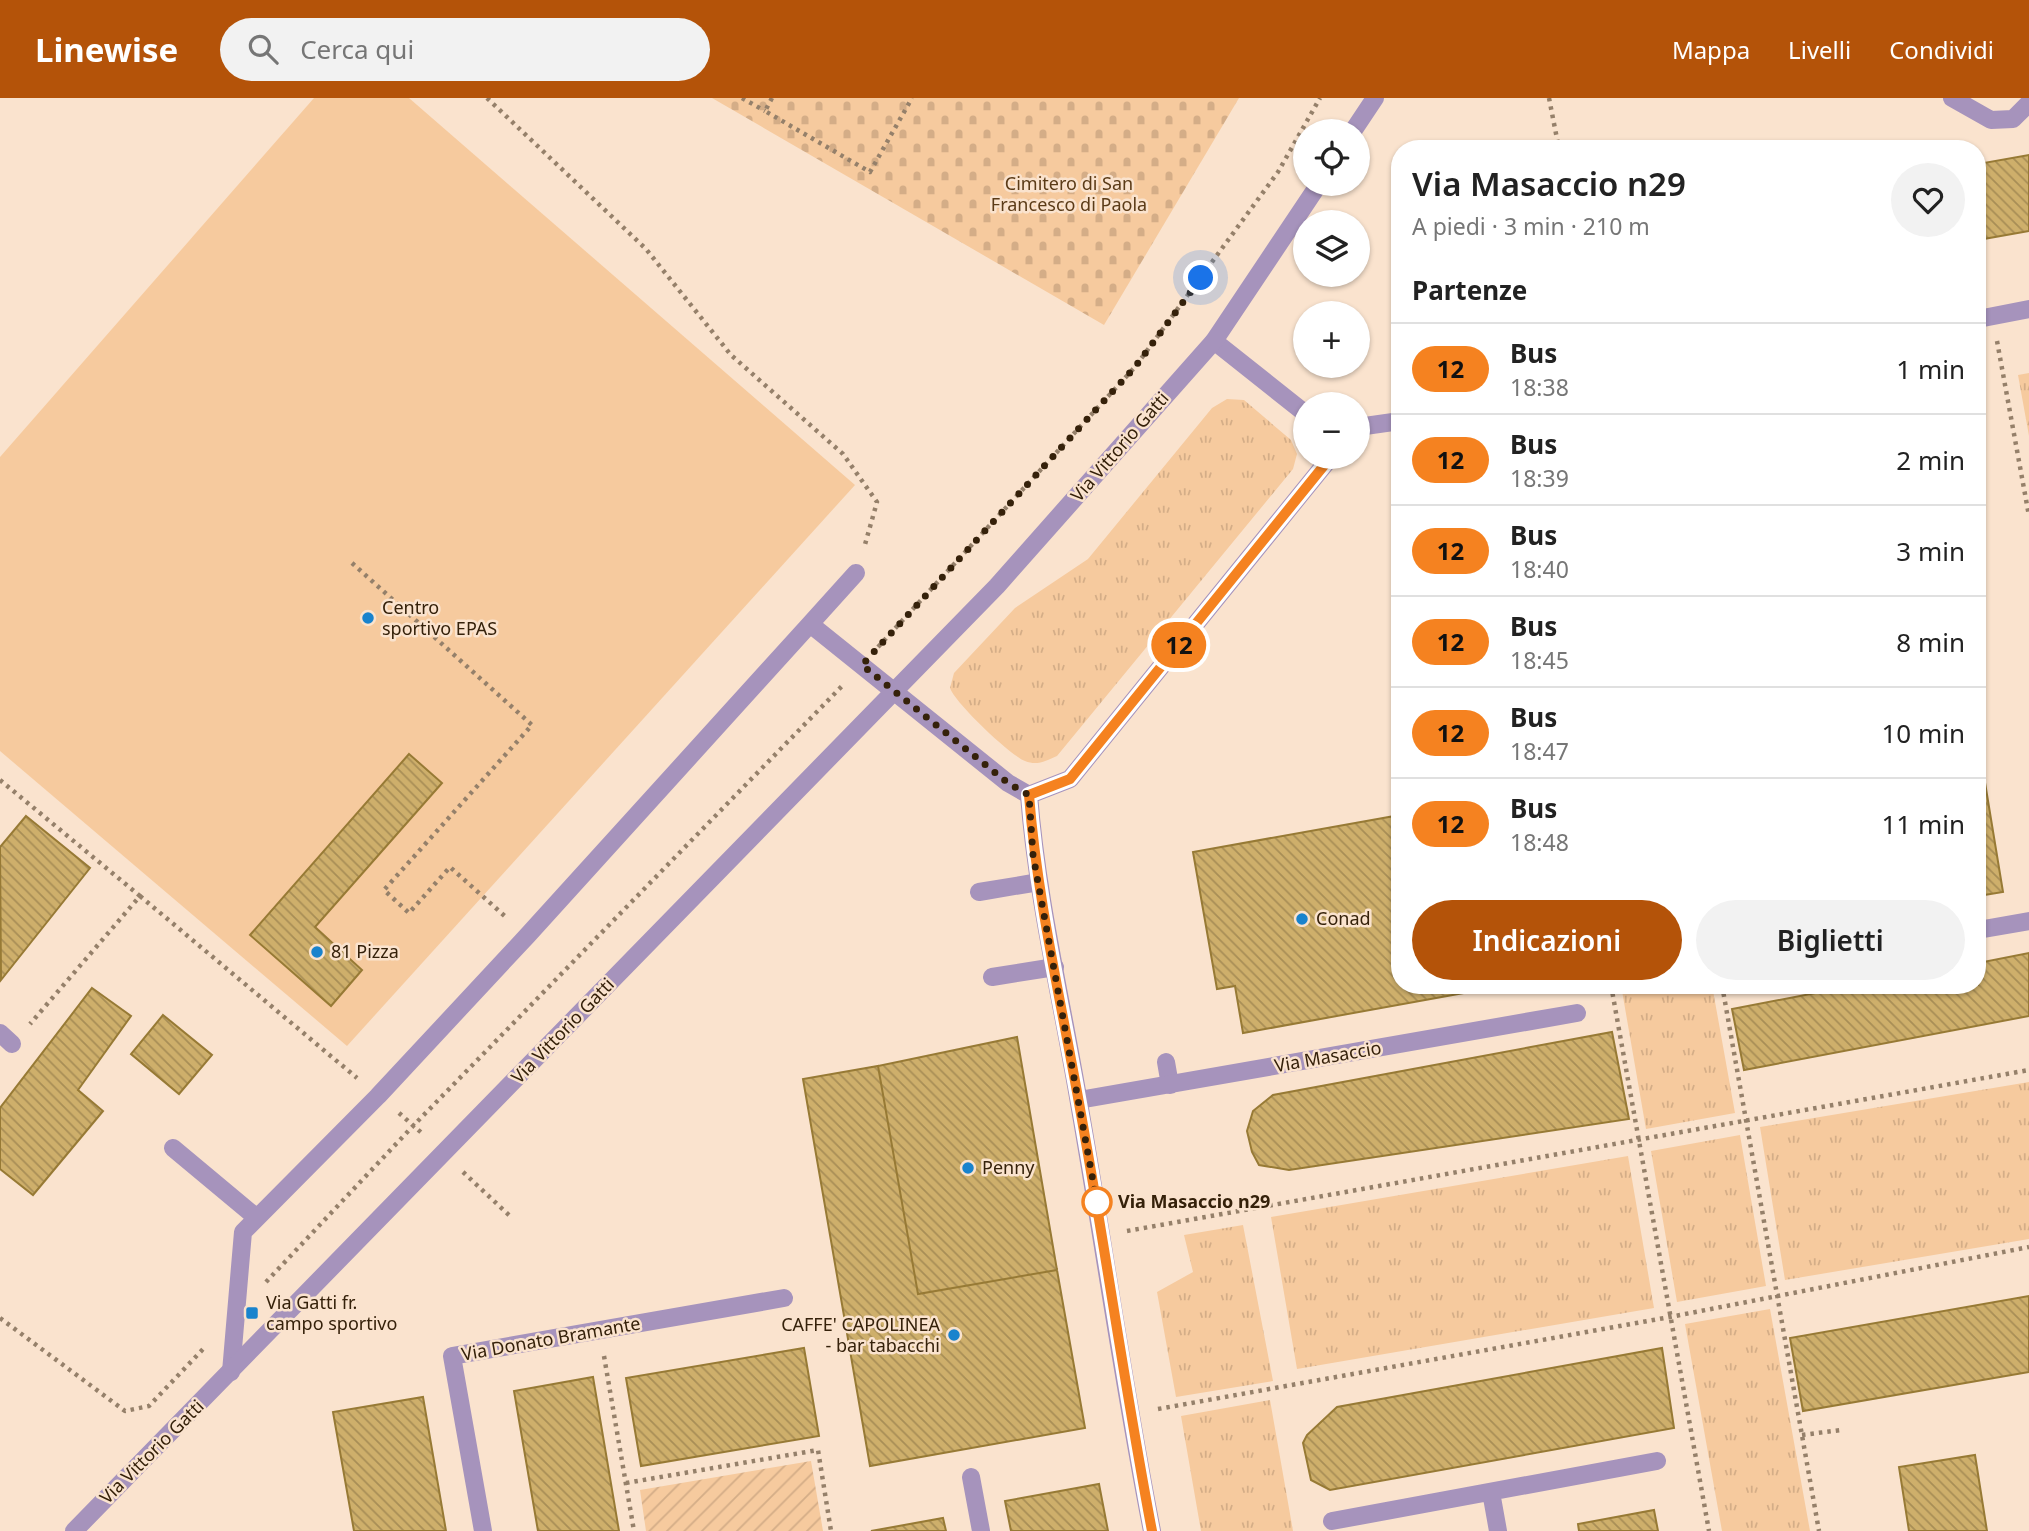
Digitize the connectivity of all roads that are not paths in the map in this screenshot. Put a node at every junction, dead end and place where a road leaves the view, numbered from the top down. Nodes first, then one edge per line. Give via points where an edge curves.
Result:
1 (1375, 98) edge
2 (1952, 98) edge
3 (2029, 103) edge
4 (1361, 119) edge
5 (1311, 196) edge
6 (2029, 309) edge
7 (1986, 317) edge
8 (1214, 341) junction
9 (1293, 404) edge
10 (1391, 422) edge
11 (1370, 425) edge
12 (1321, 469) edge
13 (856, 573) road end
14 (810, 624) junction
15 (897, 692) junction
16 (1029, 795) junction
17 (1039, 882) junction
18 (979, 892) dead end
19 (2029, 920) edge
20 (1986, 928) edge
21 (1055, 967) junction
22 (992, 977) dead end
23 (1577, 1013) dead end
24 (1166, 1062) dead end
25 (1170, 1085) junction
26 (1079, 1100) junction
27 (173, 1148) dead end
28 (257, 1218) junction
29 (784, 1298) dead end
30 (231, 1373) junction
31 (1657, 1461) dead end
32 (971, 1477) dead end
33 (1491, 1492) junction
34 (1332, 1521) dead end
35 (74, 1531) edge
36 (483, 1531) edge
37 (981, 1531) edge
38 (1152, 1531) edge
39 (1498, 1531) edge

1 - 4 street
2 - 3 street via 1991,120 2013,118
5 - 8 street, Via Vittorio Gatti
6 - 7 street
8 - 9 street
8 - 15 street, Via Vittorio Gatti
10 - 11 street
12 - 16 street via 1070,779
13 - 14 street
14 - 15 street
14 - 28 street via 527,936
15 - 16 street
15 - 30 street, Via Vittorio Gatti
16 - 17 street
17 - 18 street
17 - 21 street
19 - 20 street
21 - 22 street
21 - 26 street
23 - 25 street, Via Masaccio
24 - 25 street
25 - 26 street, Via Masaccio
26 - 38 street
27 - 28 street
28 - 30 street via 243,1232
29 - 36 street, Via Donato Bramante via 452,1356
30 - 35 street, Via Vittorio Gatti
31 - 33 street
32 - 37 street
33 - 34 street
33 - 39 street

